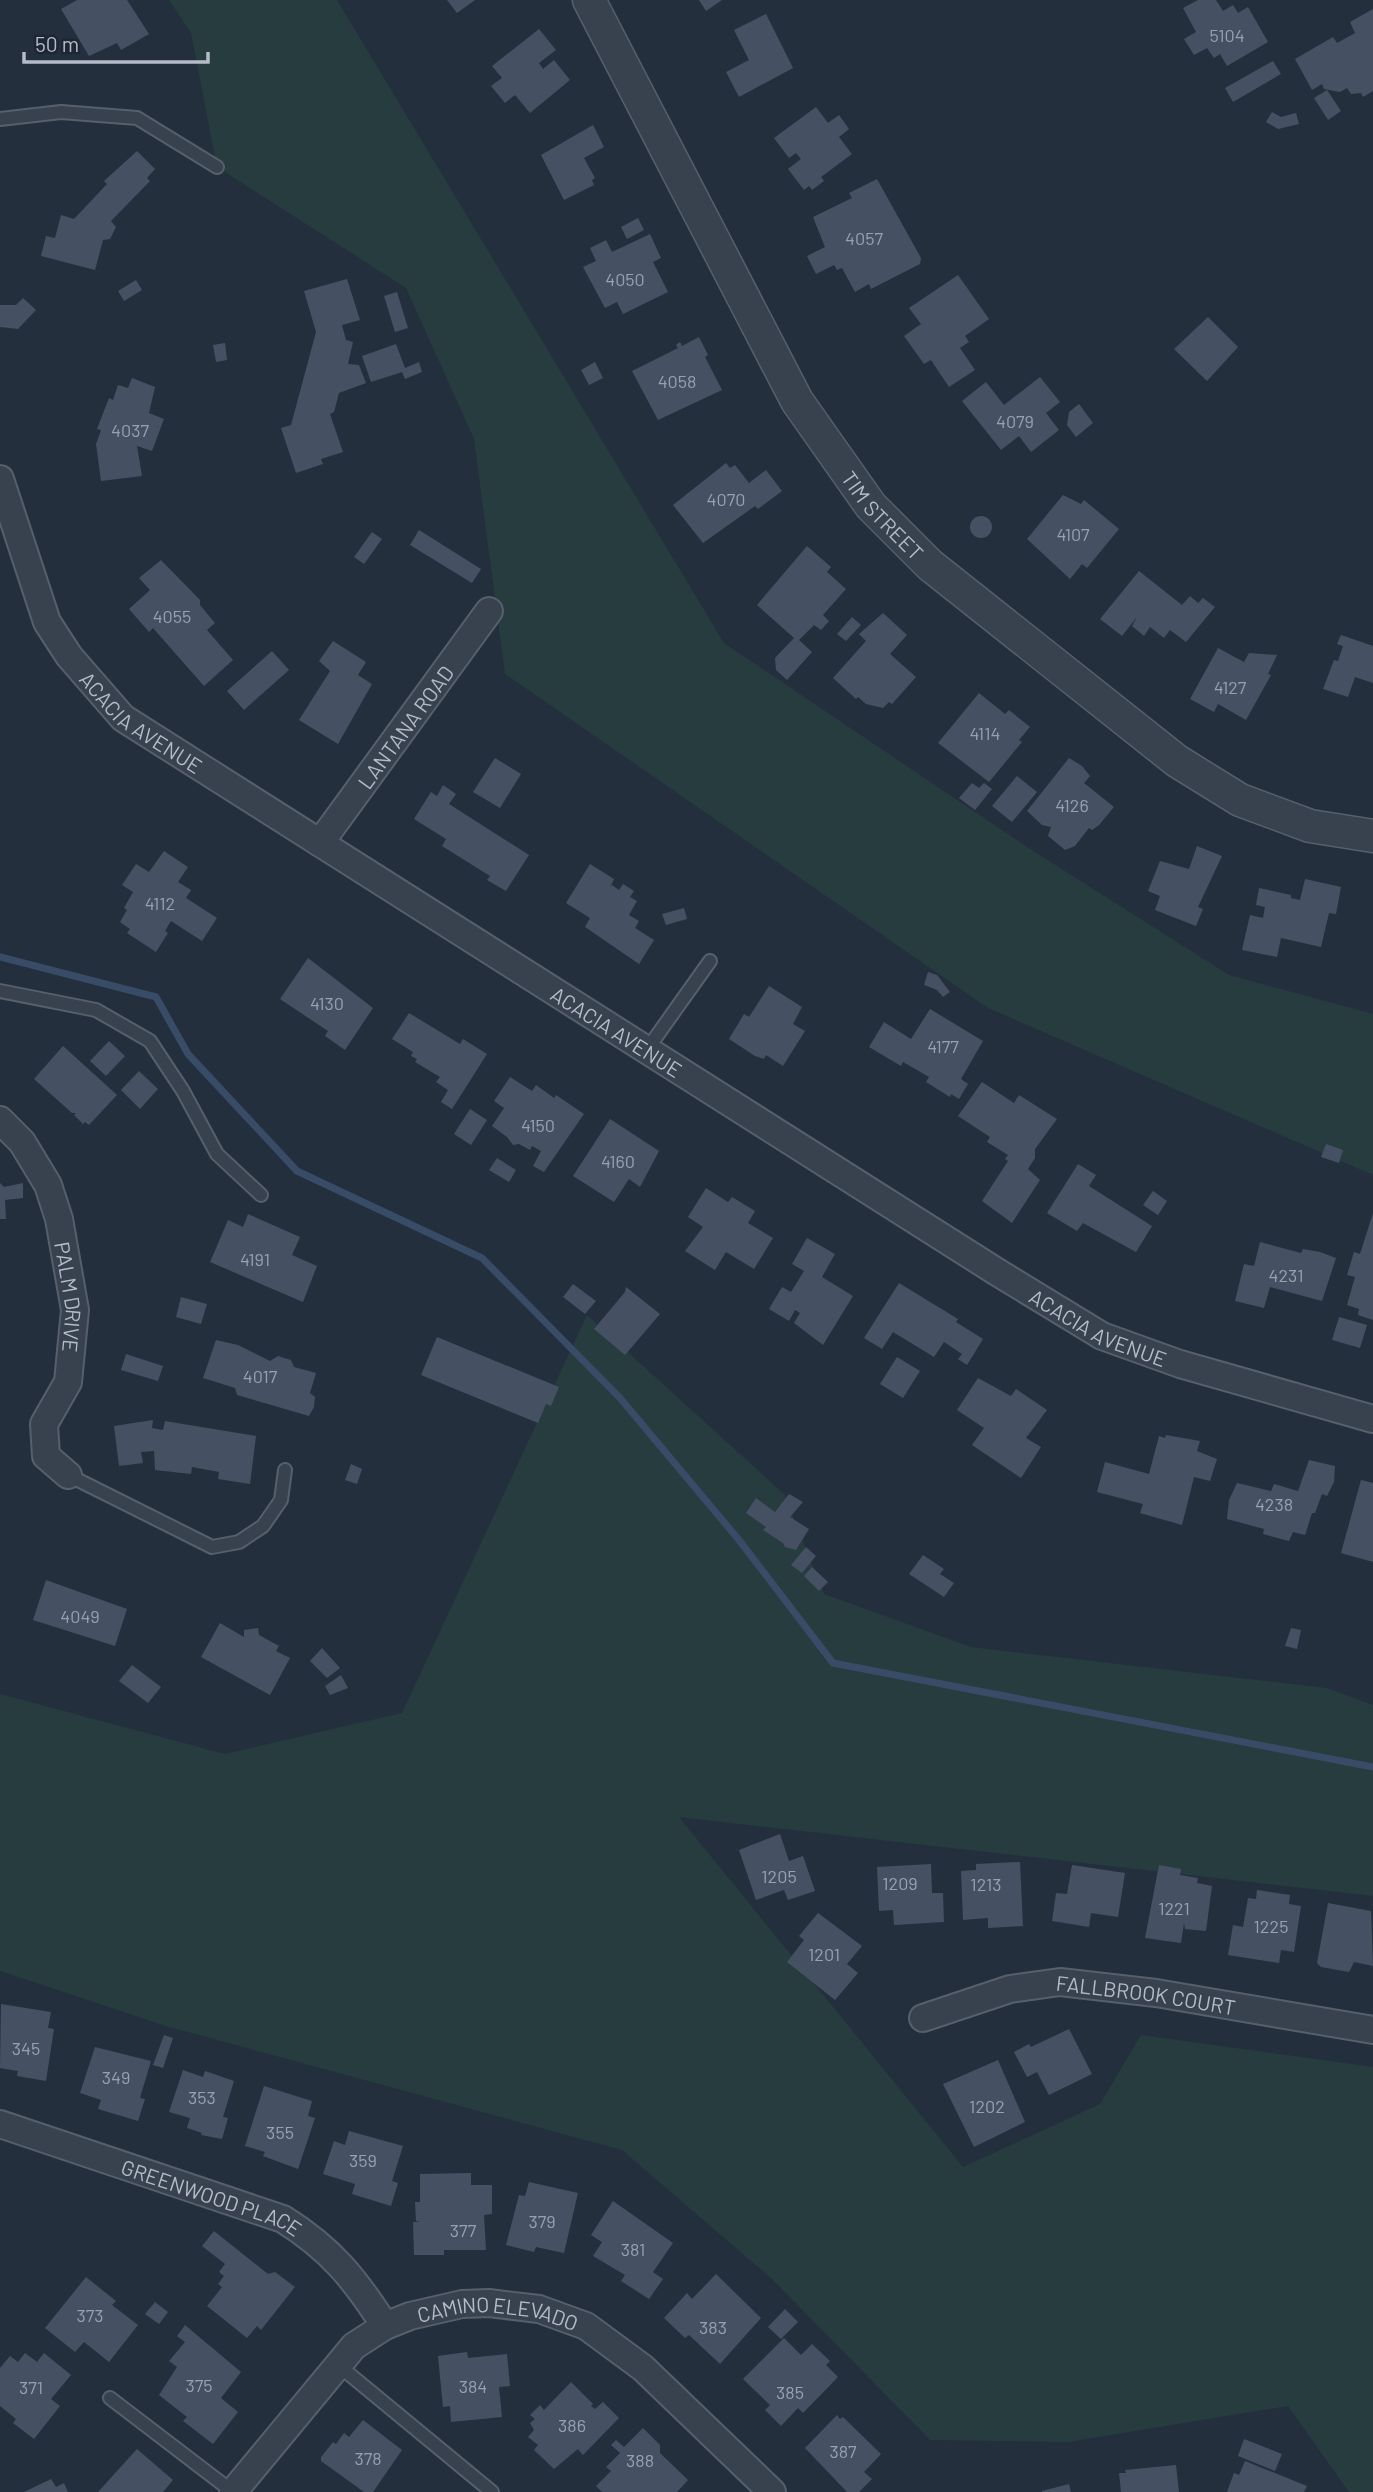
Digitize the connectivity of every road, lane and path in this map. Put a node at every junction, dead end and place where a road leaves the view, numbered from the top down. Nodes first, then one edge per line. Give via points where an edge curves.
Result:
1 (589, 0) edge
2 (0, 119) edge
3 (217, 167) dead end
4 (0, 479) edge
5 (489, 611) dead end
6 (1373, 836) edge
7 (320, 843) junction
8 (710, 961) dead end
9 (0, 991) edge
10 (646, 1051) junction
11 (0, 1120) edge
12 (261, 1195) dead end
13 (1373, 1419) edge
14 (285, 1470) dead end
15 (68, 1475) joint
16 (923, 2018) dead end
17 (1373, 2031) edge
18 (0, 2124) edge
19 (385, 2326) junction
20 (337, 2364) junction
21 (110, 2398) dead end
22 (233, 2492) edge
23 (492, 2492) edge
24 (772, 2492) edge

1 - 6 street, TIM STREET via 797,401 871,506 930,565 1177,761 1240,800 1310,826
2 - 3 lane via 61,112 137,118
4 - 7 street, ACACIA AVENUE via 47,622 69,656 123,718
5 - 7 street, LANTANA ROAD
7 - 10 street, ACACIA AVENUE
8 - 10 lane
9 - 12 lane via 96,1010 150,1041 217,1154
10 - 13 street, ACACIA AVENUE via 1102,1336 1180,1364
11 - 15 street, PALM DRIVE via 22,1142 48,1185 59,1219 75,1310 68,1382 44,1424 46,1456
14 - 15 lane via 281,1500 263,1526 239,1542 212,1547
16 - 17 street, FALLBROOK COURT via 1010,1989 1060,1982 1156,1993
18 - 19 street, GREENWOOD PLACE via 283,2218 315,2239 354,2277
19 - 20 street, CAMINO ELEVADO via 354,2346
19 - 24 street, CAMINO ELEVADO via 435,2309 489,2303 539,2309 586,2326 643,2368
20 - 22 street, CAMINO ELEVADO
20 - 23 lane
21 - 22 lane

